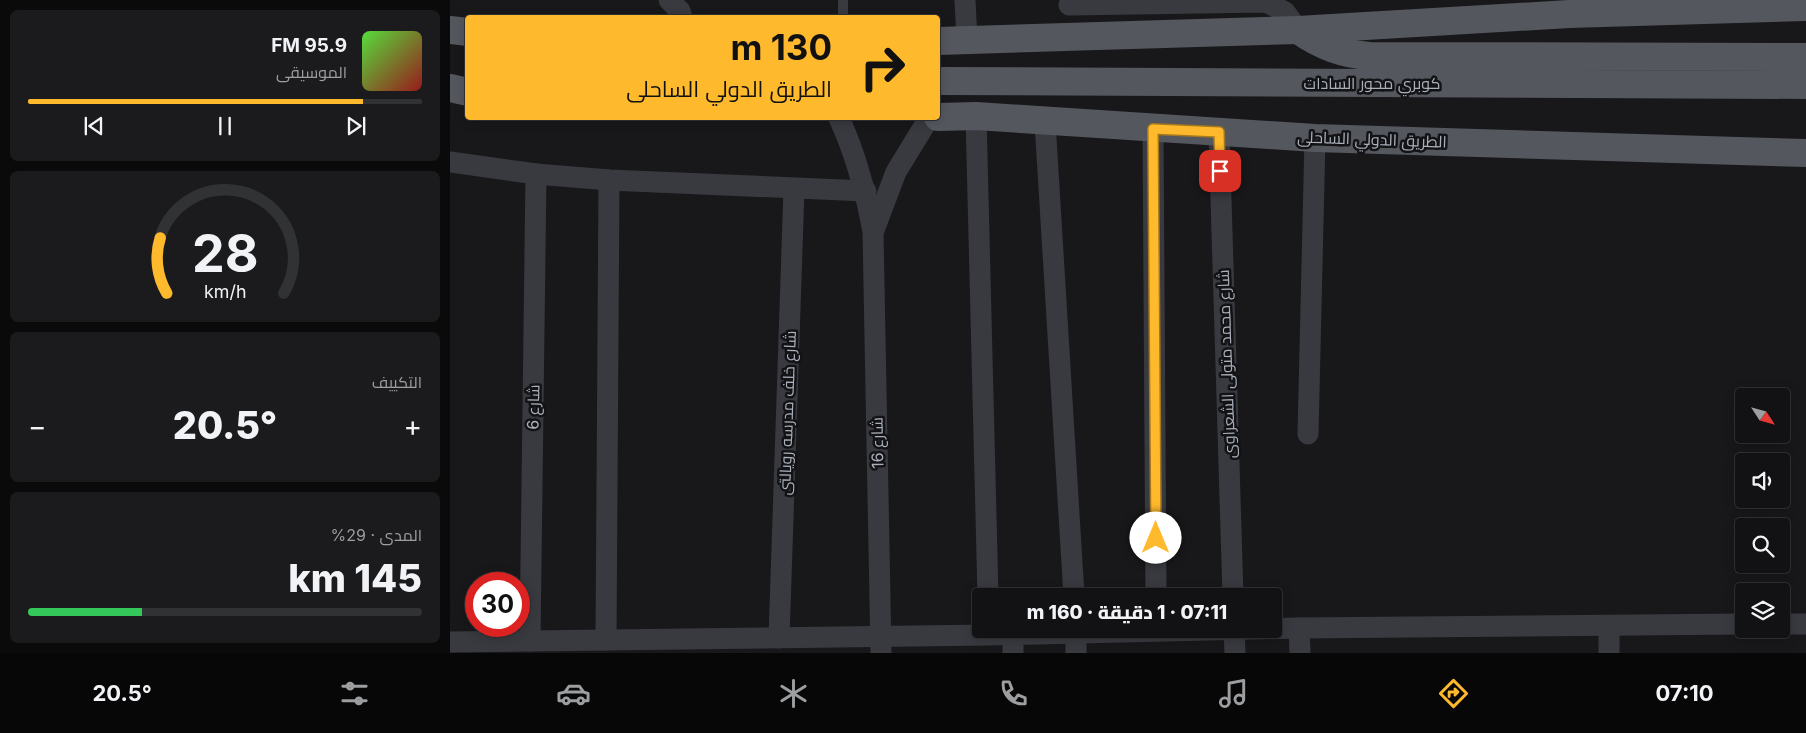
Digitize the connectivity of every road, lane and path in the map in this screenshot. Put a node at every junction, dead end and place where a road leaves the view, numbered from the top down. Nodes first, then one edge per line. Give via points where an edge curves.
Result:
1 (669, 0) edge
2 (843, 0) edge
3 (965, 0) edge
4 (1069, 3) edge
5 (1570, 7) edge
6 (1806, 7) edge
7 (681, 15) edge
8 (843, 15) edge
9 (450, 30) edge
10 (1298, 30) junction
11 (465, 32) edge
12 (1068, 37) junction
13 (967, 40) junction
14 (940, 41) edge
15 (1806, 57) edge
16 (940, 81) edge
17 (1806, 85) edge
18 (450, 88) edge
19 (465, 91) edge
20 (976, 116) junction
21 (940, 117) edge
22 (840, 120) edge
23 (928, 120) edge
24 (1045, 122) junction
25 (1153, 129) junction
26 (1219, 132) junction
27 (1315, 138) junction
28 (1806, 153) edge
29 (450, 162) edge
30 (536, 174) junction
31 (609, 180) junction
32 (794, 189) junction
33 (866, 191) junction
34 (873, 232) junction
35 (1308, 434) dead end
36 (988, 588) edge
37 (1074, 588) edge
38 (1156, 588) edge
39 (1234, 588) edge
40 (1735, 624) edge
41 (1790, 624) edge
42 (1806, 624) edge
43 (1609, 626) junction
44 (1282, 628) edge
45 (1299, 628) junction
46 (972, 634) edge
47 (779, 638) junction
48 (1001, 638) edge
49 (1076, 638) edge
50 (1234, 638) edge
51 (606, 640) junction
52 (530, 641) junction
53 (450, 642) edge
54 (1013, 644) edge
55 (882, 645) edge
56 (1235, 653) edge
57 (1300, 653) edge
58 (1609, 653) edge

1 - 7 street
2 - 8 lane
3 - 13 street
4 - 10 street via 1266,2 1285,12
4 - 12 street
5 - 6 main road
5 - 10 main road
9 - 11 main road
10 - 12 main road
10 - 15 main road, كوبري محور السادات via 1332,49 1370,56
12 - 13 main road
13 - 14 main road
16 - 17 main road, كوبري محور السادات
18 - 19 main road
20 - 21 main road, الطريق الدولي الساحلى
20 - 24 main road, الطريق الدولي الساحلى
20 - 36 street
22 - 33 street, شارع 16
23 - 34 street, شارع 16 via 896,172
24 - 25 main road, الطريق الدولي الساحلى
24 - 37 street
25 - 26 main road, الطريق الدولي الساحلى
25 - 38 street
26 - 27 main road, الطريق الدولي الساحلى
26 - 39 street, شارع محمد متولى الشعراوى
27 - 28 main road, الطريق الدولي الساحلى
27 - 35 street
29 - 30 street
30 - 31 street
30 - 52 street, شارع 6
31 - 32 street
31 - 51 street
32 - 33 street
32 - 47 street, شارع خلف مدرسه رويالتى
33 - 34 street, شارع 16
34 - 55 street, شارع 16
40 - 43 street
41 - 42 street
43 - 45 street
43 - 58 street
44 - 45 street
45 - 57 street
46 - 55 street
47 - 51 street
47 - 55 street
48 - 54 street
49 - 54 street
50 - 56 street
51 - 52 street
52 - 53 street

